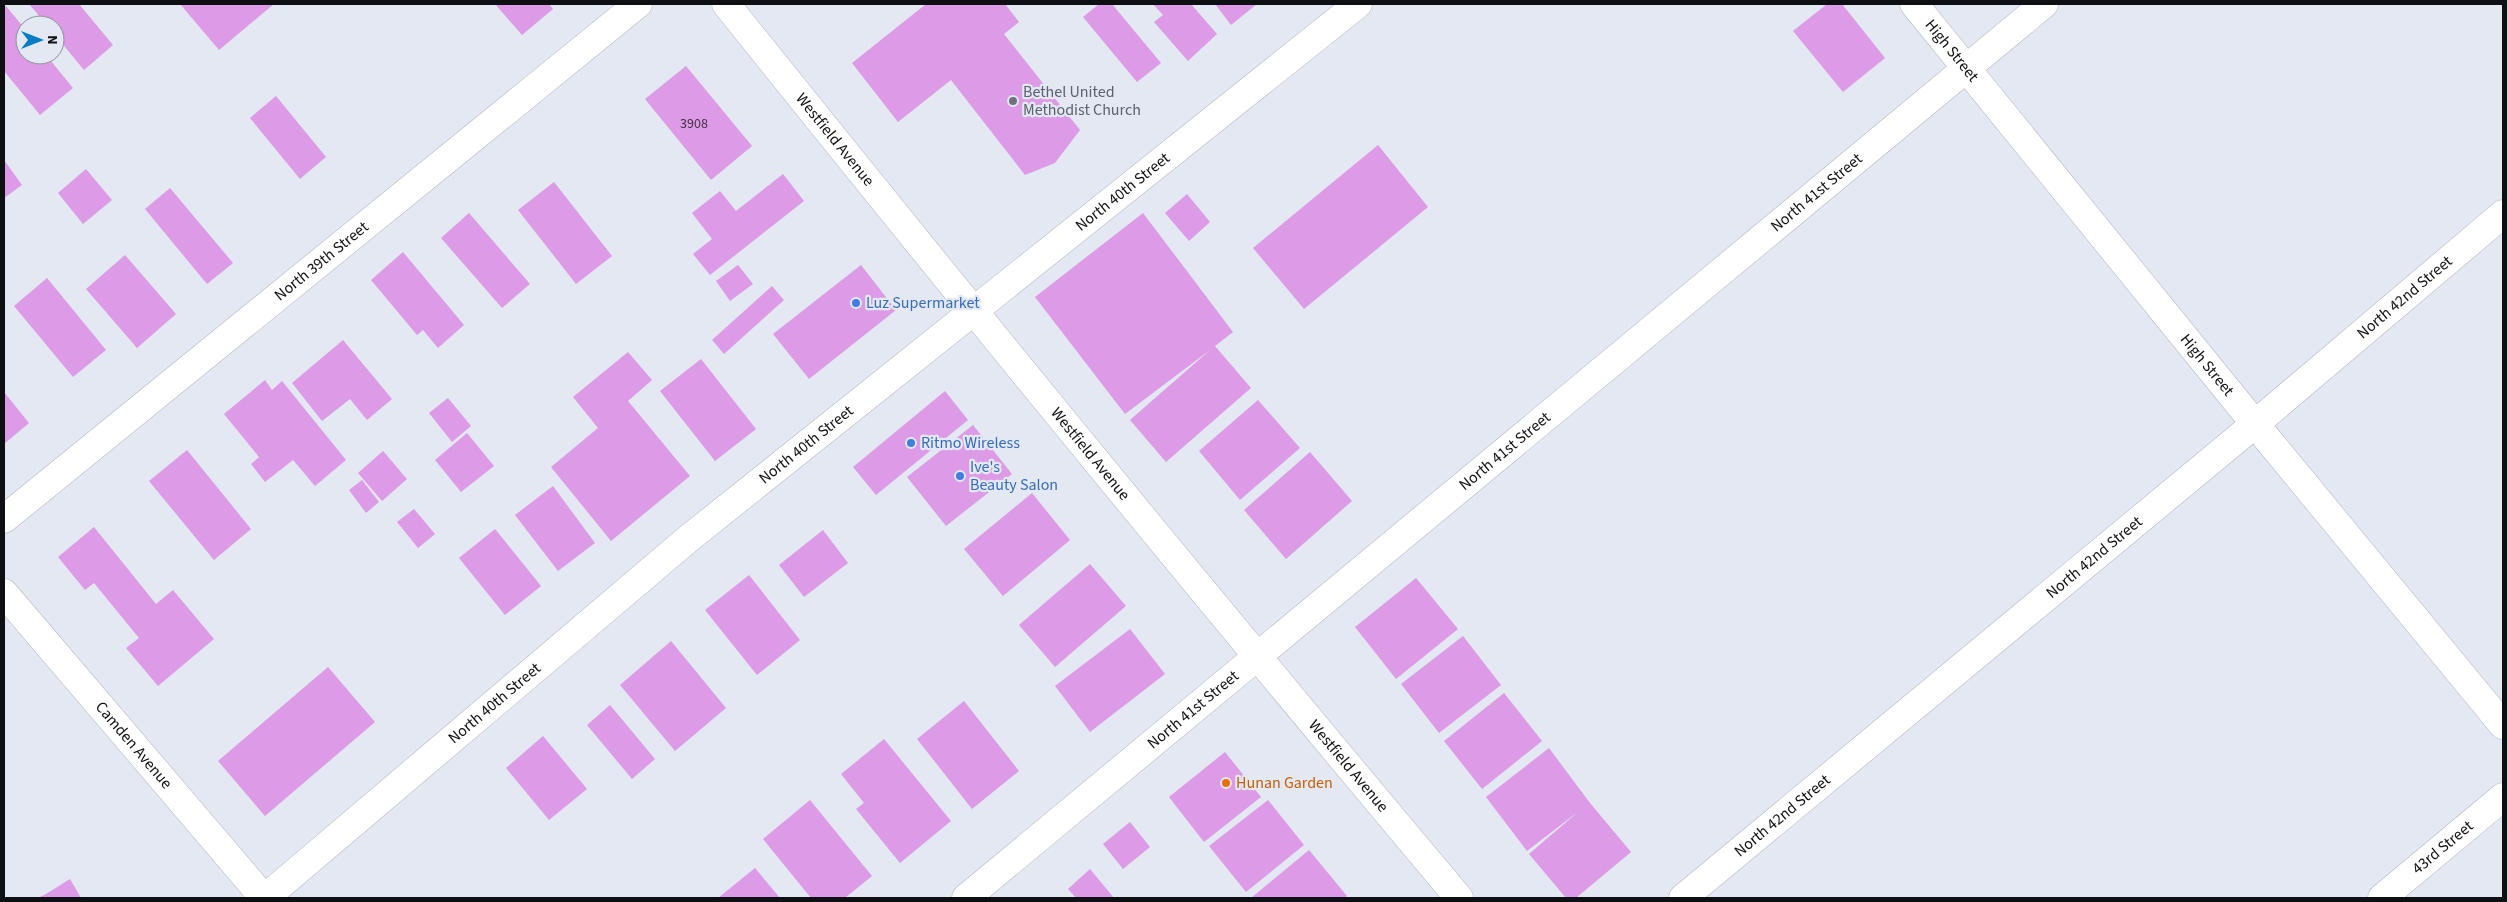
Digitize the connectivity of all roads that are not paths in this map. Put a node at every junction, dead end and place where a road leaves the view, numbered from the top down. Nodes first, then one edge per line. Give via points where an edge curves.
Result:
1 (638, 4) edge
2 (726, 4) edge
3 (1358, 4) edge
4 (1914, 4) edge
5 (2044, 4) edge
6 (1966, 67) junction
7 (2503, 214) edge
8 (972, 311) junction
9 (2255, 424) junction
10 (4, 519) edge
11 (4, 593) edge
12 (1257, 658) junction
13 (2503, 725) edge
14 (2503, 797) edge
15 (264, 898) edge
16 (966, 898) edge
17 (1459, 898) edge
18 (1682, 898) edge
19 (2382, 898) edge

1 - 10 street, North 39th Street
2 - 8 street, Westfield Avenue
3 - 8 street, North 40th Street
4 - 6 street, High Street
5 - 6 street, North 41st Street
6 - 9 street, High Street
6 - 12 street, North 41st Street
7 - 9 street, North 42nd Street
8 - 12 street, Westfield Avenue
8 - 15 street, North 40th Street via 688,539
9 - 13 street, High Street
9 - 18 street, North 42nd Street
11 - 15 street, Camden Avenue
12 - 16 street, North 41st Street
12 - 17 street, Westfield Avenue
14 - 19 street, 43rd Street

